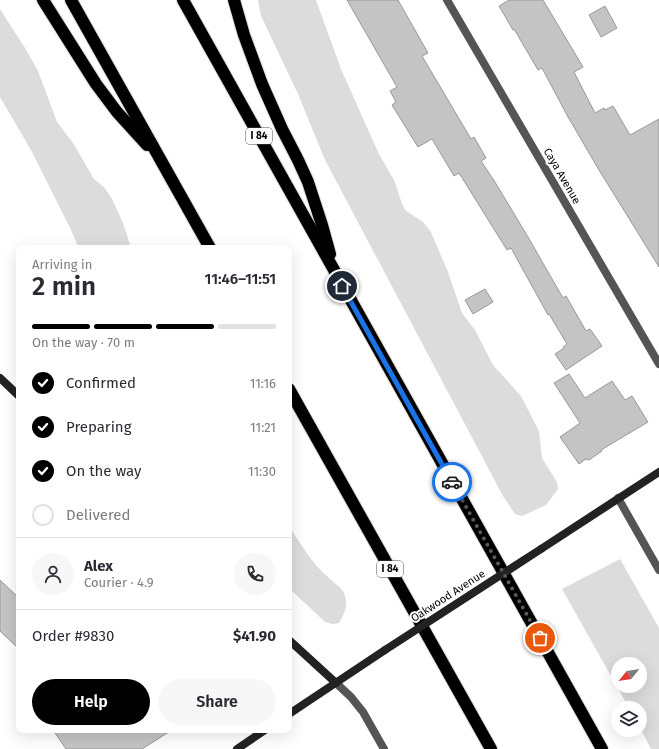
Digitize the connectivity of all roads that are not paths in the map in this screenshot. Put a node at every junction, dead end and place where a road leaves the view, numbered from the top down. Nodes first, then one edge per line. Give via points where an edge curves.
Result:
1 (43, 0) edge
2 (71, 0) edge
3 (182, 0) edge
4 (234, 0) edge
5 (447, 0) edge
6 (160, 158) junction
7 (208, 245) edge
8 (335, 272) junction
9 (659, 364) edge
10 (0, 378) edge
11 (16, 393) edge
12 (292, 394) edge
13 (659, 472) edge
14 (618, 498) junction
15 (659, 570) edge
16 (292, 643) edge
17 (336, 683) junction
18 (292, 712) edge
19 (261, 733) edge
20 (237, 749) edge
21 (384, 749) edge
22 (491, 749) edge
23 (602, 749) edge

1 - 6 highway via 106,98
2 - 6 highway
3 - 8 highway, I 84
4 - 8 highway via 262,84 308,182
5 - 9 street, Caya Avenue
6 - 7 highway
8 - 23 highway, I 84
10 - 11 street
12 - 22 highway, I 84
13 - 14 street, Oakwood Avenue
14 - 15 street
14 - 17 street, Oakwood Avenue, bridge
16 - 17 street
17 - 18 street, Oakwood Avenue
17 - 21 street via 363,712
19 - 20 street

